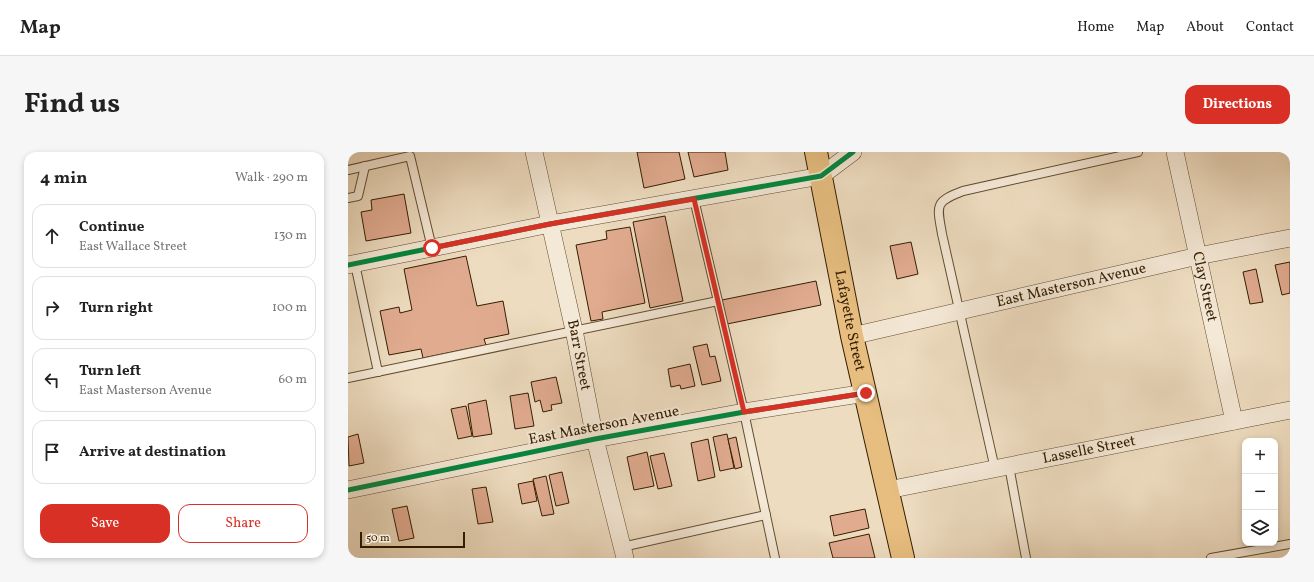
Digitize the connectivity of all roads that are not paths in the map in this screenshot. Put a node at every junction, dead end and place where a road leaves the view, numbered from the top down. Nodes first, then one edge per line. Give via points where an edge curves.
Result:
1 (816, 152) edge
2 (853, 152) edge
3 (1138, 152) edge
4 (1175, 152) edge
5 (537, 153) edge
6 (410, 154) edge
7 (365, 166) junction
8 (348, 170) edge
9 (821, 176) junction
10 (348, 198) edge
11 (694, 199) junction
12 (550, 224) junction
13 (1290, 238) edge
14 (432, 248) junction
15 (1198, 256) junction
16 (352, 264) edge
17 (718, 301) junction
18 (958, 312) junction
19 (574, 330) junction
20 (852, 336) junction
21 (378, 372) junction
22 (348, 378) edge
23 (866, 393) junction
24 (1290, 410) edge
25 (744, 412) junction
26 (1234, 421) junction
27 (595, 439) junction
28 (1002, 467) junction
29 (348, 490) edge
30 (888, 490) junction
31 (766, 515) junction
32 (1290, 544) edge
33 (622, 554) edge
34 (775, 558) edge
35 (903, 558) edge
36 (1026, 558) edge
37 (1211, 558) edge

1 - 9 highway, Lafayette Street
2 - 9 street
3 - 18 lane via 963,191 944,199 938,209 939,218
4 - 15 street, Clay Street
5 - 12 street, Barr Street
6 - 7 lane
6 - 14 lane
7 - 8 lane
7 - 10 lane via 358,196
9 - 11 street
9 - 20 highway, Lafayette Street
11 - 12 street
11 - 17 lane
12 - 14 street
12 - 19 street, Barr Street
13 - 15 street, East Masterson Avenue
14 - 16 street
15 - 18 street, East Masterson Avenue
15 - 26 street, Clay Street
16 - 21 lane
17 - 19 lane
17 - 25 lane
18 - 20 street, East Masterson Avenue
18 - 28 lane
19 - 21 lane
19 - 27 street, Barr Street
20 - 23 highway, Lafayette Street
21 - 22 lane
23 - 25 street, East Masterson Avenue
23 - 30 highway, Lafayette Street
24 - 26 street, Lasselle Street
25 - 27 street, East Masterson Avenue
25 - 31 lane
26 - 28 street, Lasselle Street
27 - 29 street, East Masterson Avenue
27 - 33 street, Barr Street
28 - 30 street, Lasselle Street
28 - 36 lane
30 - 35 highway, Lafayette Street
31 - 33 lane
31 - 34 lane
32 - 37 lane

